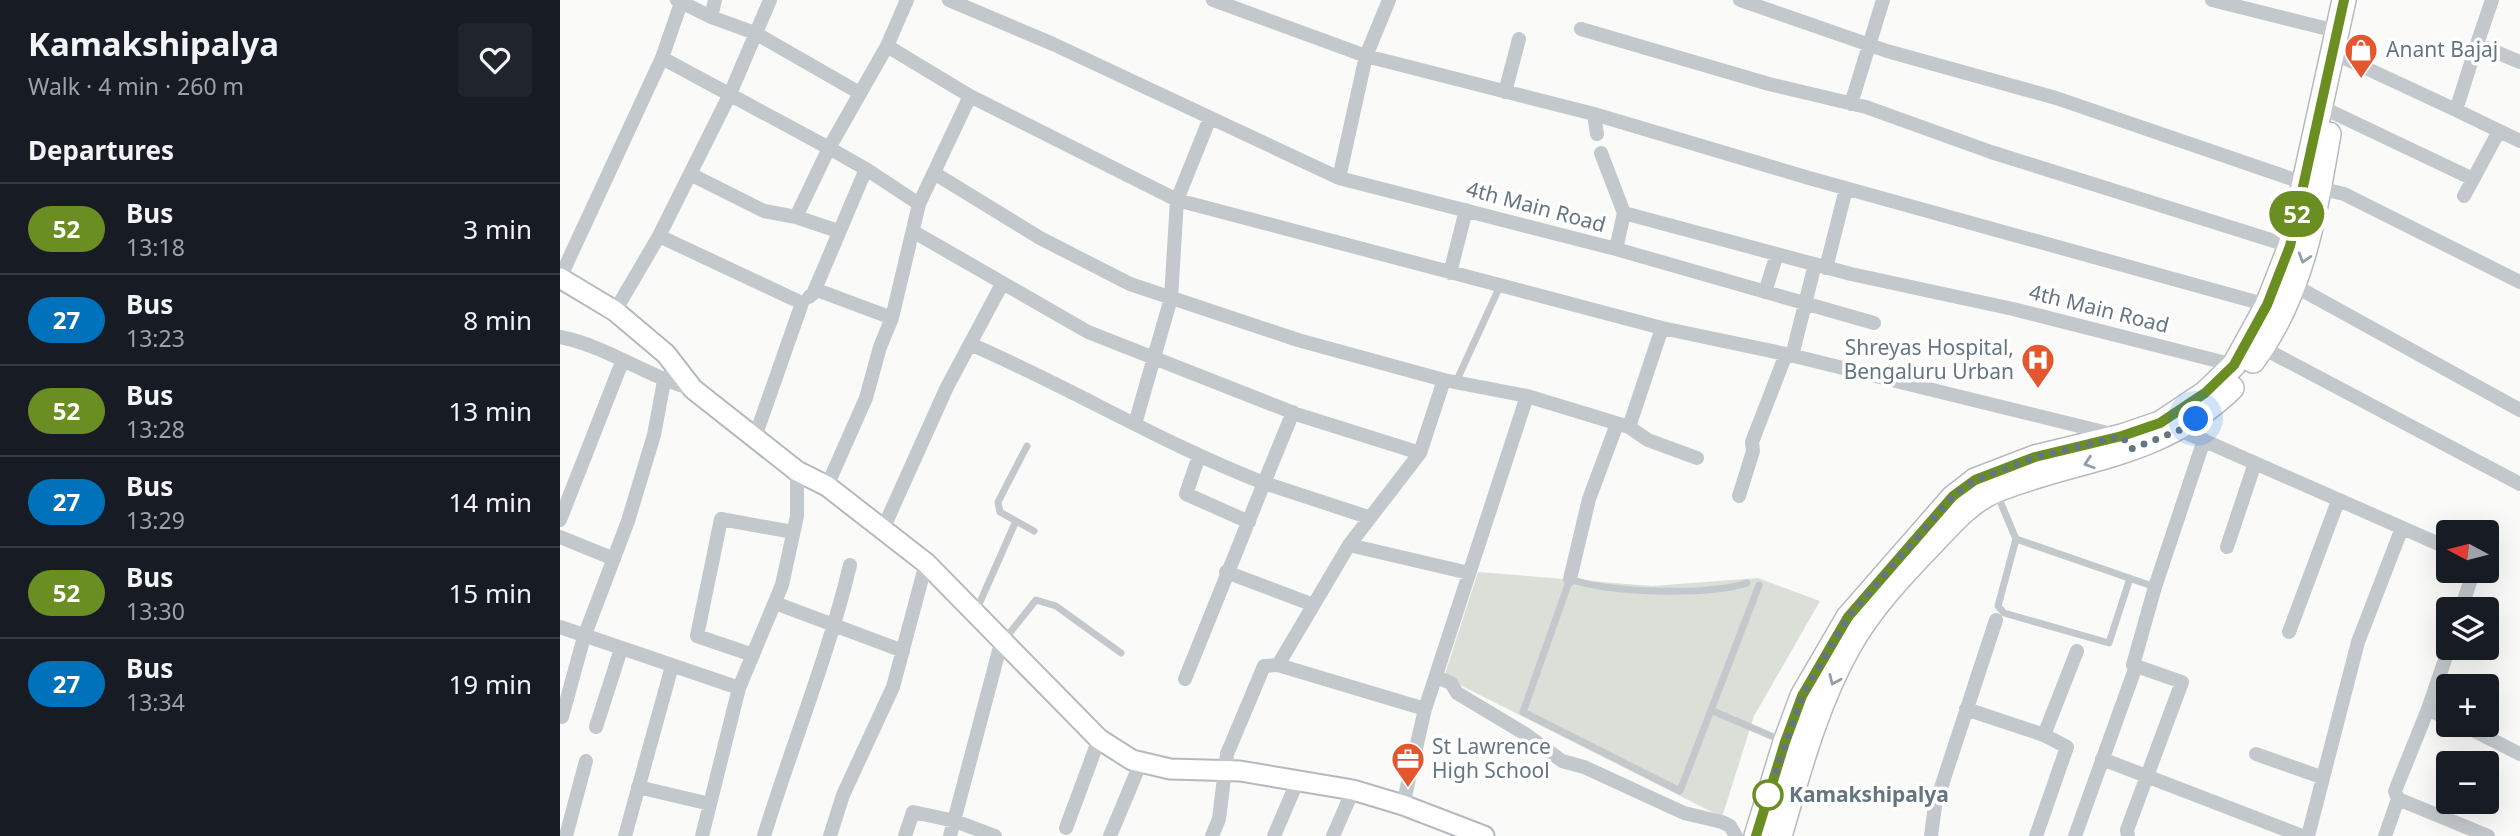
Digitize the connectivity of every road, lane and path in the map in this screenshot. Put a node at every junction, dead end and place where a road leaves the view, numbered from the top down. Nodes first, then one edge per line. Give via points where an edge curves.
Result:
1 (715, 0) edge
2 (770, 0) edge
3 (907, 0) edge
4 (949, 0) edge
5 (1213, 0) edge
6 (1389, 0) edge
7 (1740, 0) edge
8 (1883, 0) edge
9 (2212, 0) edge
10 (2344, 0) edge
11 (2359, 0) edge
12 (2492, 0) edge
13 (679, 1) edge
14 (982, 6) edge
15 (711, 17) junction
16 (1581, 29) dead end
17 (2336, 31) junction
18 (755, 33) junction
19 (1518, 39) dead end
20 (2477, 44) junction
21 (1869, 45) junction
22 (887, 46) junction
23 (1366, 56) junction
24 (2342, 57) junction
25 (662, 58) junction
26 (2520, 62) edge
27 (858, 92) junction
28 (1505, 92) junction
29 (730, 94) junction
30 (970, 96) junction
31 (1851, 104) junction
32 (2456, 110) junction
33 (2332, 113) junction
34 (1594, 114) junction
35 (1210, 118) junction
36 (2499, 131) junction
37 (1597, 134) dead end
38 (2520, 141) edge
39 (829, 148) junction
40 (1601, 153) dead end
41 (866, 169) junction
42 (934, 173) junction
43 (690, 174) junction
44 (1339, 178) junction
45 (2473, 179) junction
46 (2311, 186) junction
47 (1846, 189) junction
48 (2464, 196) dead end
49 (1177, 200) junction
50 (919, 204) junction
51 (1466, 210) junction
52 (1624, 213) junction
53 (796, 217) junction
54 (838, 231) junction
55 (914, 232) junction
56 (659, 236) junction
57 (2290, 246) junction
58 (1616, 249) junction
59 (1777, 254) junction
60 (1821, 266) junction
61 (1450, 273) junction
62 (560, 278) edge
63 (2520, 282) edge
64 (1002, 284) junction
65 (1500, 286) junction
66 (2295, 286) junction
67 (1765, 292) junction
68 (807, 298) junction
69 (1171, 298) junction
70 (1806, 303) junction
71 (2267, 305) junction
72 (615, 311) junction
73 (892, 318) junction
74 (1874, 323) dead end
75 (1662, 328) junction
76 (560, 337) edge
77 (970, 345) junction
78 (2263, 348) junction
79 (1789, 355) junction
80 (1153, 357) junction
81 (622, 362) junction
82 (2234, 365) junction
83 (670, 376) junction
84 (1450, 381) junction
85 (1527, 396) junction
86 (2520, 410) edge
87 (1293, 412) junction
88 (1135, 424) junction
89 (1623, 426) junction
90 (2180, 430) junction
91 (755, 437) junction
92 (2204, 440) junction
93 (2127, 443) junction
94 (1027, 446) dead end
95 (1420, 453) junction
96 (1199, 456) junction
97 (1697, 458) dead end
98 (2255, 463) junction
99 (797, 471) junction
100 (1264, 483) junction
101 (2520, 485) edge
102 (827, 486) junction
103 (1995, 491) junction
104 (1739, 496) dead end
105 (2338, 501) junction
106 (1368, 517) junction
107 (560, 520) edge
108 (1016, 521) junction
109 (1249, 522) junction
110 (2402, 528) junction
111 (883, 530) junction
112 (1034, 531) dead end
113 (793, 532) junction
114 (560, 537) edge
115 (2016, 539) junction
116 (2436, 543) edge
117 (1349, 545) junction
118 (2227, 547) dead end
119 (614, 559) junction
120 (926, 563) junction
121 (850, 565) dead end
122 (1226, 572) junction
123 (1469, 573) junction
124 (2130, 578) junction
125 (1570, 579) junction
126 (1747, 583) dead end
127 (1759, 585) dead end
128 (2155, 587) junction
129 (775, 603) junction
130 (1311, 604) junction
131 (974, 614) junction
132 (1996, 620) dead end
133 (835, 626) junction
134 (560, 627) edge
135 (2289, 632) dead end
136 (584, 637) junction
137 (1001, 643) junction
138 (621, 649) junction
139 (903, 651) junction
140 (2077, 651) dead end
141 (1121, 653) dead end
142 (753, 655) junction
143 (2445, 660) edge
144 (2133, 665) junction
145 (672, 666) junction
146 (1278, 666) junction
147 (1436, 677) junction
148 (1185, 679) dead end
149 (739, 688) junction
150 (1425, 709) junction
151 (1966, 709) junction
152 (2428, 709) junction
153 (1713, 711) junction
154 (2436, 713) edge
155 (562, 716) dead end
156 (596, 727) dead end
157 (2044, 735) junction
158 (2487, 737) edge
159 (1099, 739) junction
160 (1785, 742) junction
161 (2256, 754) dead end
162 (2520, 754) edge
163 (2102, 759) junction
164 (586, 761) dead end
165 (1141, 762) junction
166 (1227, 771) junction
167 (2146, 776) junction
168 (2321, 777) junction
169 (1298, 780) junction
170 (638, 788) junction
171 (1353, 790) junction
172 (2398, 799) junction
173 (710, 804) junction
174 (1403, 805) junction
175 (955, 821) junction
176 (1066, 828) dead end
177 (1481, 835) edge
178 (566, 836) edge
179 (625, 836) edge
180 (702, 836) edge
181 (764, 836) edge
182 (830, 836) edge
183 (905, 836) edge
184 (950, 836) edge
185 (995, 836) edge
186 (1110, 836) edge
187 (1212, 836) edge
188 (1274, 836) edge
189 (1333, 836) edge
190 (1736, 836) edge
191 (1756, 836) edge
192 (1780, 836) edge
193 (1931, 836) edge
194 (2036, 836) edge
195 (2075, 836) edge
196 (2128, 836) edge
197 (2302, 836) edge
198 (2308, 836) edge
199 (2385, 836) edge
200 (2488, 836) edge

1 - 15 street
2 - 18 street
3 - 22 street
4 - 14 street, 4th Main Road
5 - 23 street
6 - 23 street
7 - 21 street
8 - 21 street
9 - 17 street
10 - 17 main road
11 - 24 main road
12 - 20 street
13 - 15 street
13 - 25 street
14 - 35 street, 4th Main Road
15 - 18 street
16 - 31 street
17 - 46 main road
18 - 27 street
18 - 29 street
19 - 28 street
20 - 26 street
20 - 32 street
21 - 31 street
21 - 46 street via 2056,98
22 - 27 street
22 - 30 street
23 - 28 street
23 - 44 street
24 - 32 street
24 - 33 main road
25 - 29 street
25 - 62 street
27 - 39 street
28 - 34 street
29 - 39 street
29 - 43 street
30 - 42 street
30 - 49 street
31 - 57 street
32 - 36 street
33 - 45 street
33 - 46 main road
34 - 37 street
34 - 47 street
35 - 44 street, 4th Main Road
35 - 49 street
36 - 38 street
36 - 45 street
39 - 41 street
39 - 53 street
40 - 52 street
41 - 50 street
41 - 54 street
42 - 50 street
42 - 69 street via 1040,238 1130,284
43 - 53 street via 764,211
43 - 56 street
44 - 51 street, 4th Main Road
45 - 48 street
46 - 57 main road
46 - 63 street via 2344,194
46 -> 66 main road via 2306,252
47 - 60 street
47 - 71 street
49 - 61 street
49 - 69 street
50 - 55 street
51 - 58 street, 4th Main Road
51 - 61 street
52 - 58 street, 4th Main Road
52 - 59 street, 4th Main Road
53 - 54 street
54 - 68 street
55 - 64 street
55 - 73 street
56 - 68 street
56 - 72 street
57 - 71 main road
58 - 67 street
59 - 60 street, 4th Main Road
59 - 67 street
60 - 70 street
60 - 82 street, 4th Main Road
61 - 65 street
62 - 72 street
64 - 77 street
64 - 80 street via 1088,332
65 - 75 street
65 - 84 lane
66 - 78 main road
66 - 86 street
67 - 70 street
68 - 73 street via 817,290
68 - 91 street
69 - 80 street
69 - 84 street via 1298,340
70 - 74 street
70 - 79 street
71 - 82 main road
72 - 83 street via 666,354
73 - 102 street via 866,398
75 - 79 street
75 - 89 street
76 - 81 street via 585,342
77 - 88 street
77 - 111 street
78 - 90 main road via 2239,382
78 - 101 street
79 - 93 street
79 - 104 street via 1752,442
80 - 87 street
80 - 88 street
81 - 83 street
81 - 107 street
82 - 93 main road via 2205,393
83 - 91 street
83 - 119 street
84 - 85 street
84 - 95 street
85 - 89 street
85 - 123 street
87 - 95 street
87 - 100 street
88 - 96 street
89 - 97 street
89 - 125 street via 1589,499
90 - 92 street
90 - 93 main road
91 - 99 street
92 - 98 street
92 - 128 street
93 -> 103 main road
93 - 160 main road via 2035,457 1975,480 1953,496 1848,617 1802,696
94 - 108 lane via 998,502 1000,512
95 - 106 street
96 - 100 street
96 - 109 street via 1186,494
98 - 105 street
98 - 118 street
99 - 102 street
99 - 113 street
100 - 106 street
100 - 109 street
102 - 111 street
103 - 115 lane
103 -> 192 main road via 1969,507 1898,579 1849,646 1810,733
105 - 110 street
105 - 135 street
106 - 117 street
108 - 112 lane
108 - 131 lane
109 - 122 street
110 - 116 street
110 - 168 street via 2358,642
111 - 120 street
113 - 129 street
113 - 142 street via 721,519 696,636
114 - 119 street
115 - 124 lane
115 - 124 lane via 1998,606 2004,613 2109,643
117 - 123 street
117 - 130 street
119 - 136 street
120 - 131 street
120 - 139 street
121 - 133 street
122 - 130 street
122 - 148 street
123 - 147 street
124 - 128 lane
125 - 126 lane via 1684,591 1727,590
125 - 153 lane via 1523,712 1680,791
127 - 153 lane
128 - 144 street
129 - 133 street
129 - 142 street
130 - 146 street
131 - 137 street
132 - 151 street
133 - 139 street
133 - 181 street
134 - 136 street
136 - 138 street
136 - 155 street
137 - 141 lane via 1035,600 1056,606
137 - 159 street
137 - 175 street
138 - 145 street
138 - 156 street
139 - 182 street via 893,687 843,795
140 - 157 street
142 - 149 street
143 - 152 street
144 - 163 street
144 - 167 street via 2182,682
145 - 149 street
145 - 170 street
146 - 150 street
146 - 166 street via 1264,666 1227,754
147 - 150 street
147 - 190 street via 1562,761 1684,813 1722,822
149 - 173 street
150 - 174 street
151 - 157 street
151 - 193 street via 1935,806
152 - 154 street
152 - 172 street via 2395,791
153 - 160 lane
157 - 194 street via 2067,747
158 - 162 street
159 - 165 street
159 - 176 street
160 - 191 main road
161 - 168 street
163 - 167 street
163 - 195 street
164 - 178 street
165 - 166 street via 1185,772
165 - 186 street
166 - 169 street
166 - 187 street
167 - 196 street
167 - 197 street
168 - 198 street
169 - 171 street
169 - 188 street
170 - 173 street
170 - 179 street
171 - 174 street
171 - 189 street
172 - 199 street
172 - 200 street
173 - 180 street
174 - 177 street
175 - 183 street via 913,812
175 - 184 street
175 - 185 street

